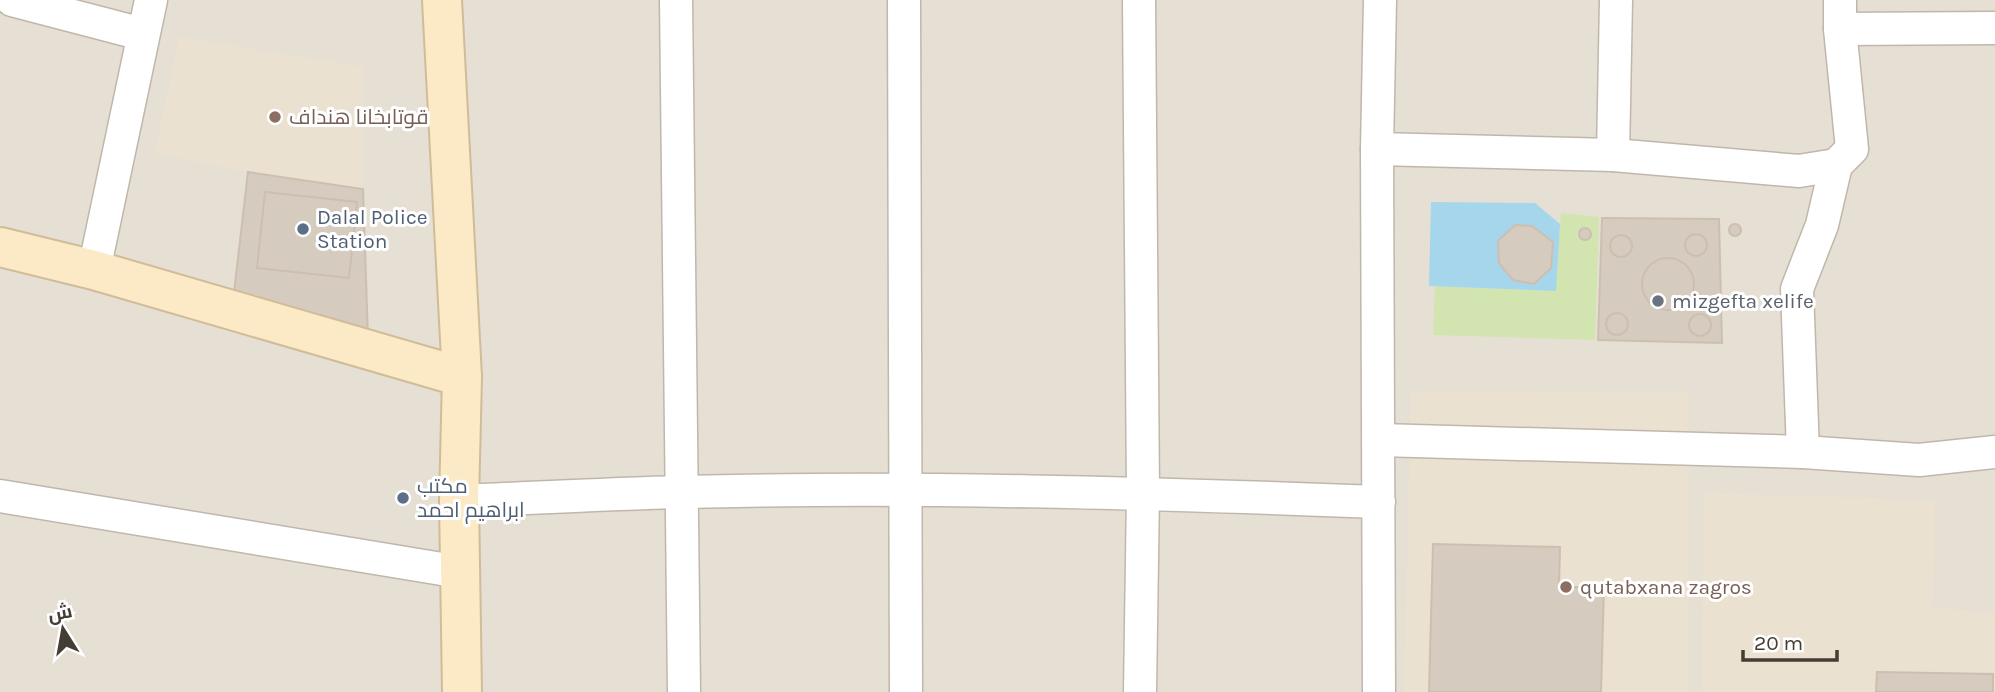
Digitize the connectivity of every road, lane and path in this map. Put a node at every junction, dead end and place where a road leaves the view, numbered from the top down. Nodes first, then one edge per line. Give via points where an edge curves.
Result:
1 (12, 0) edge
2 (151, 0) edge
3 (442, 0) edge
4 (676, 0) edge
5 (904, 0) edge
6 (1139, 0) edge
7 (1380, 0) edge
8 (1616, 0) edge
9 (1840, 15) edge
10 (1995, 28) edge
11 (142, 34) junction
12 (1377, 149) junction
13 (1613, 155) junction
14 (1836, 164) junction
15 (0, 247) edge
16 (94, 270) junction
17 (462, 377) junction
18 (1380, 440) junction
19 (1803, 452) junction
20 (1995, 452) edge
21 (682, 492) junction
22 (904, 492) junction
23 (1143, 493) junction
24 (0, 496) edge
25 (459, 501) junction
26 (1379, 502) junction
27 (460, 572) junction
28 (462, 692) edge
29 (684, 692) edge
30 (906, 692) edge
31 (1140, 692) edge
32 (1379, 692) edge

1 - 11 street
2 - 11 street
3 - 17 main road
4 - 21 street
5 - 22 street
6 - 23 street
7 - 12 street
8 - 13 street
9 - 10 street
9 - 14 street via 1852,149
11 - 16 street
12 - 13 street
12 - 18 street
13 - 14 street via 1799,171
14 - 19 street via 1822,225 1797,289
15 - 16 main road
16 - 17 main road
17 - 25 main road
18 - 19 street
18 - 26 street
19 - 20 street via 1919,460
21 - 22 street
21 - 25 street
21 - 29 street
22 - 23 street
22 - 30 street
23 - 26 street
23 - 31 street
24 - 27 street
25 - 27 main road
26 - 32 street
27 - 28 main road

